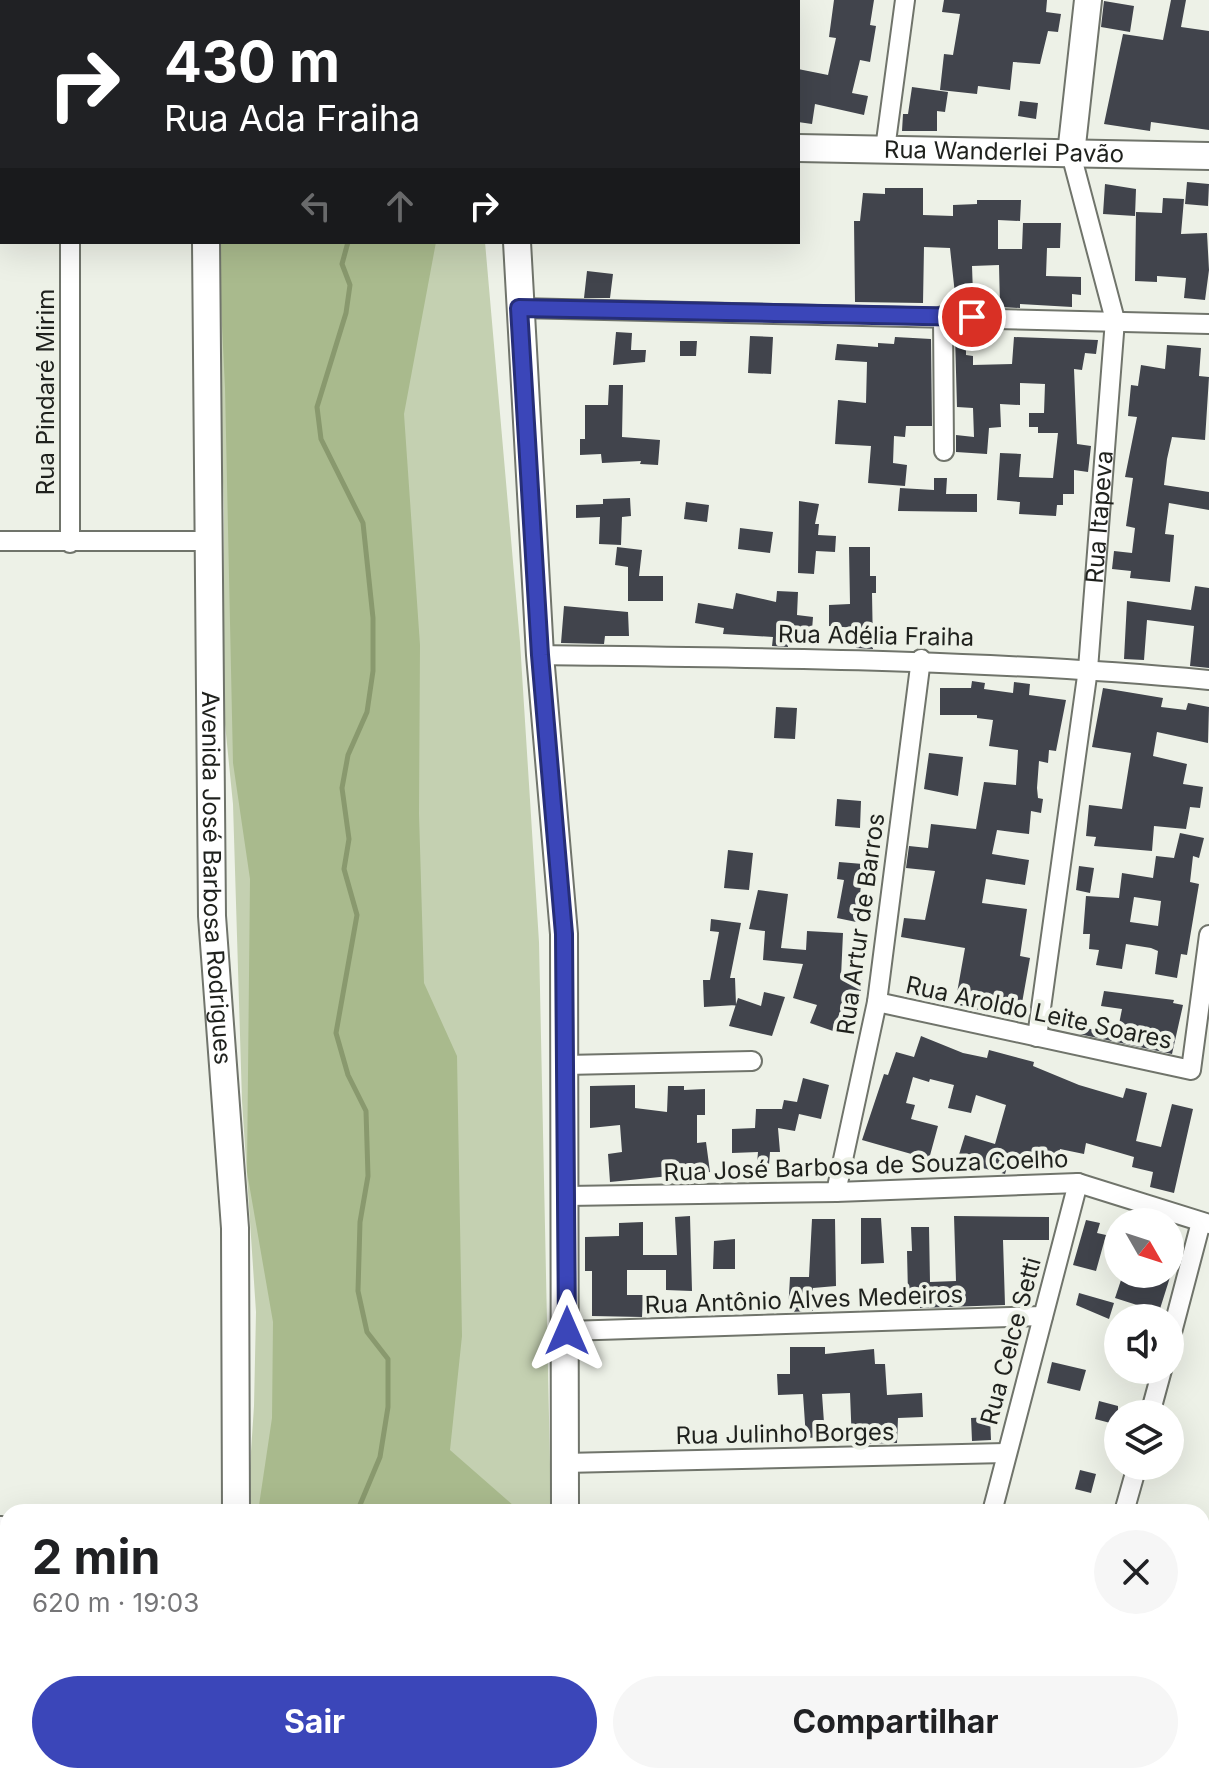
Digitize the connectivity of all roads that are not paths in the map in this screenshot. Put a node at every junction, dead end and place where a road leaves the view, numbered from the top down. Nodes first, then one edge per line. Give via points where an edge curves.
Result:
1 (905, 0) edge
2 (1088, 0) edge
3 (800, 148) edge
4 (885, 149) junction
5 (1071, 154) junction
6 (1209, 156) edge
7 (70, 244) edge
8 (206, 244) edge
9 (517, 244) edge
10 (519, 308) junction
11 (943, 316) junction
12 (1115, 320) junction
13 (1209, 324) edge
14 (944, 451) dead end
15 (0, 541) edge
16 (208, 541) junction
17 (70, 543) junction
18 (540, 655) junction
19 (921, 659) junction
20 (1088, 669) junction
21 (1209, 680) edge
22 (1209, 935) edge
23 (877, 1002) junction
24 (1037, 1037) junction
25 (752, 1061) dead end
26 (565, 1065) junction
27 (1078, 1183) junction
28 (836, 1192) junction
29 (567, 1196) junction
30 (1205, 1223) edge
31 (1181, 1304) edge
32 (1043, 1316) junction
33 (567, 1331) junction
34 (1006, 1453) junction
35 (564, 1463) junction
36 (1133, 1480) edge
37 (236, 1504) edge
38 (565, 1504) edge
39 (994, 1504) edge
40 (1126, 1504) edge

1 - 4 street
2 - 5 main road, Rua Itapeva
3 - 4 main road, Rua Wanderlei Pavão
4 - 5 main road, Rua Wanderlei Pavão
5 - 6 main road, Rua Wanderlei Pavão
5 - 12 street, Rua Itapeva
7 - 17 street, Rua Pindaré Mirim
8 - 16 main road, Avenida José Barbosa Rodrigues
9 - 10 main road
10 - 11 street
10 - 18 main road
11 - 12 street
11 - 14 street
12 - 13 street
12 - 20 street, Rua Itapeva
15 - 17 street
16 - 17 street
16 - 37 main road, Avenida José Barbosa Rodrigues via 212,916 235,1228
18 - 19 street, Rua Adélia Fraiha
18 - 26 main road via 564,934
19 - 20 street, Rua Adélia Fraiha
19 - 23 street, Rua Artur de Barros
20 - 21 street, Rua Adélia Fraiha
20 - 24 street, Rua Itapeva
22 - 24 street, Rua Aroldo Leite Soares via 1191,1070
23 - 24 street, Rua Aroldo Leite Soares
23 - 28 street, Rua Artur de Barros
25 - 26 street
26 - 29 main road
27 - 28 street, Rua José Barbosa de Souza Coelho
27 - 30 street, Rua José Barbosa de Souza Coelho
27 - 32 street, Rua Celce Setti
28 - 29 street, Rua José Barbosa de Souza Coelho
29 - 33 main road
30 - 31 street
32 - 33 street, Rua Antônio Alves Medeiros
32 - 34 street, Rua Celce Setti
33 - 35 main road
34 - 35 street, Rua Julinho Borges
34 - 39 street, Rua Celce Setti
35 - 38 main road
36 - 40 street

